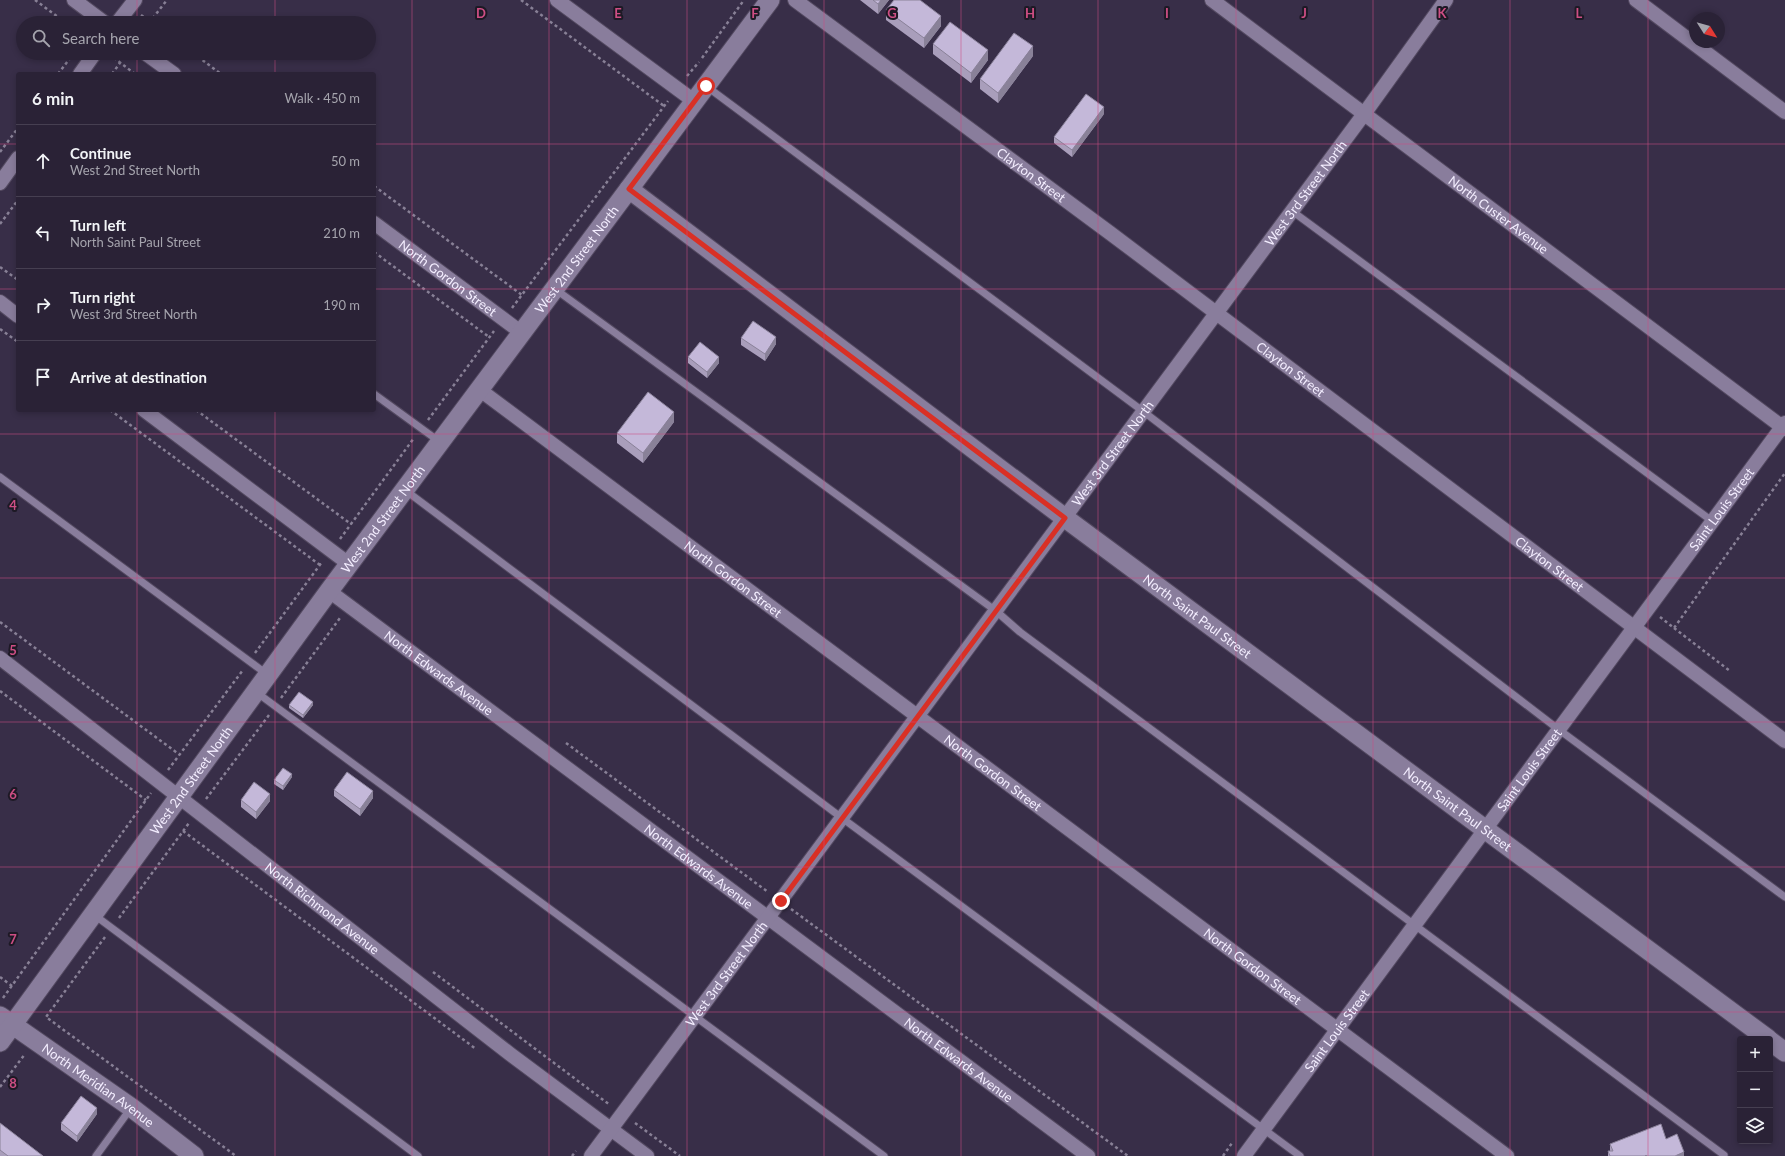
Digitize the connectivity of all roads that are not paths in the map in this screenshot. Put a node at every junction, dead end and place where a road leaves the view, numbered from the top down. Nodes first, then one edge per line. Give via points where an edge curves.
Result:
1 (74, 0) edge
2 (135, 0) edge
3 (558, 0) edge
4 (770, 0) edge
5 (795, 0) edge
6 (1212, 0) edge
7 (1446, 0) edge
8 (1636, 0) edge
9 (96, 16) edge
10 (122, 16) edge
11 (90, 60) edge
12 (155, 60) edge
13 (81, 72) edge
14 (171, 72) edge
15 (706, 86) junction
16 (694, 102) junction
17 (1785, 112) edge
18 (1364, 114) junction
19 (16, 161) edge
20 (0, 183) edge
21 (629, 189) junction
22 (1292, 211) junction
23 (376, 224) edge
24 (555, 288) junction
25 (0, 302) edge
26 (1216, 313) junction
27 (16, 314) edge
28 (522, 333) junction
29 (480, 390) junction
30 (376, 395) edge
31 (147, 412) edge
32 (1144, 412) junction
33 (1784, 426) edge
34 (440, 443) junction
35 (0, 477) edge
36 (405, 490) junction
37 (1065, 518) junction
38 (1712, 521) junction
39 (349, 564) junction
40 (329, 591) junction
41 (996, 611) junction
42 (1635, 628) junction
43 (0, 658) edge
44 (268, 675) junction
45 (256, 692) junction
46 (917, 717) junction
47 (1558, 729) junction
48 (1785, 741) edge
49 (178, 798) junction
50 (842, 818) junction
51 (1486, 830) junction
52 (1785, 897) edge
53 (93, 914) junction
54 (768, 919) junction
55 (1415, 925) junction
56 (696, 1016) junction
57 (6, 1020) edge
58 (1337, 1030) junction
59 (1764, 1036) edge
60 (0, 1042) edge
61 (1773, 1043) edge
62 (1785, 1052) edge
63 (132, 1108) junction
64 (611, 1129) junction
65 (1264, 1129) junction
66 (1724, 1155) edge
67 (96, 1156) edge
68 (194, 1156) edge
69 (418, 1156) edge
70 (592, 1156) edge
71 (647, 1156) edge
72 (884, 1156) edge
73 (1088, 1156) edge
74 (1244, 1156) edge
75 (1300, 1156) edge
76 (1507, 1156) edge

1 - 9 street
2 - 10 street
3 - 16 street
4 - 15 street, West 2nd Street North
5 - 26 street, Clayton Street
6 - 18 street, North Custer Avenue
7 - 18 street, West 3rd Street North
8 - 17 street
11 - 13 street
12 - 14 street
15 - 16 street, West 2nd Street North
15 - 32 lane
16 - 21 street, West 2nd Street North
18 - 22 street, West 3rd Street North
18 - 33 street, North Custer Avenue
19 - 20 street
21 - 24 street, West 2nd Street North
21 - 37 street, North Saint Paul Street
22 - 26 street, West 3rd Street North
22 - 38 lane
23 - 28 street, North Gordon Street
24 - 28 street, West 2nd Street North
24 - 41 lane
25 - 27 street
26 - 32 street, West 3rd Street North
26 - 42 street, Clayton Street
28 - 29 street, West 2nd Street North
29 - 34 street, West 2nd Street North
29 - 46 street, North Gordon Street
30 - 34 lane
31 - 39 street
32 - 37 street, West 3rd Street North
32 - 47 lane
33 - 38 street, Saint Louis Street
34 - 36 street, West 2nd Street North
35 - 44 lane
36 - 39 street, West 2nd Street North
36 - 50 lane
37 - 41 street, West 3rd Street North
37 - 51 street, North Saint Paul Street
38 - 42 street, Saint Louis Street
39 - 40 street, West 2nd Street North
40 - 44 street, West 2nd Street North
40 - 54 street, North Edwards Avenue
41 - 46 street, West 3rd Street North
41 - 55 lane
42 - 47 street, Saint Louis Street
42 - 48 street, Clayton Street
43 - 49 street, North Richmond Avenue
44 - 45 street, West 2nd Street North
45 - 49 street, West 2nd Street North
45 - 56 lane
46 - 50 street, West 3rd Street North
46 - 58 street, North Gordon Street
47 - 51 street, Saint Louis Street
47 - 52 lane
49 - 53 street, West 2nd Street North
49 - 64 street, North Richmond Avenue
50 - 54 street, West 3rd Street North
50 - 65 lane
51 - 55 street, Saint Louis Street
51 - 59 street, North Saint Paul Street
53 - 57 street, West 2nd Street North
53 - 69 lane
54 - 56 street, West 3rd Street North
54 - 73 street, North Edwards Avenue
55 - 58 street, Saint Louis Street
55 - 66 lane
56 - 64 street, West 3rd Street North
56 - 72 lane
57 - 60 street, West 2nd Street North
57 - 63 street, North Meridian Avenue
58 - 65 street, Saint Louis Street
58 - 76 street, North Gordon Street
61 - 62 street, North Saint Paul Street
63 - 67 lane
63 - 68 street, North Meridian Avenue
64 - 70 street, West 3rd Street North
64 - 71 street, North Richmond Avenue
65 - 74 street, Saint Louis Street
65 - 75 lane

